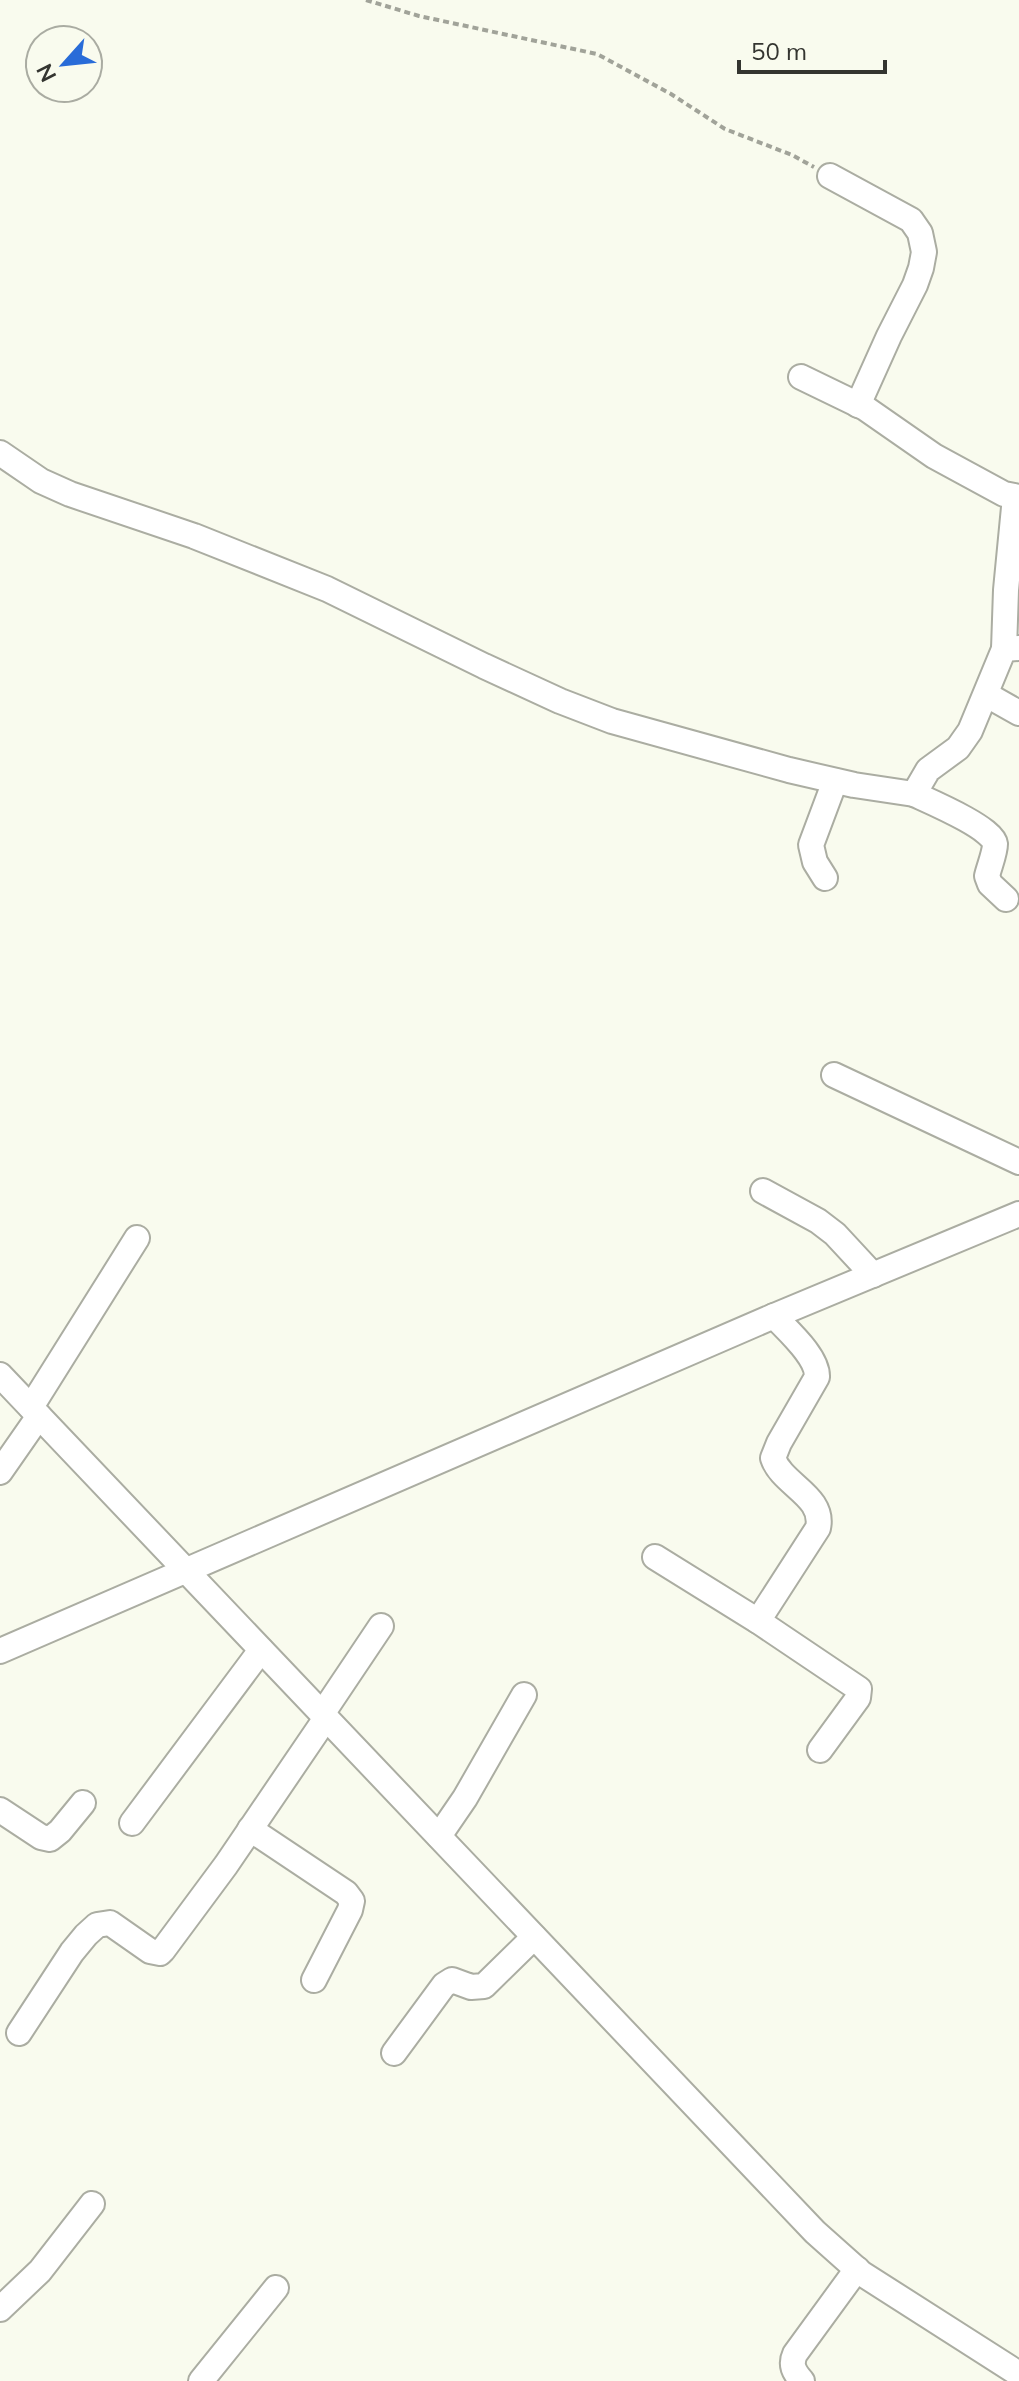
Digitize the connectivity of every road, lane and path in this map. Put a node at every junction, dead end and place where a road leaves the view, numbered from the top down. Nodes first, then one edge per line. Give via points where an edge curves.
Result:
1 (366, 0) edge
2 (830, 176) joint
3 (801, 377) dead end
4 (858, 405) junction
5 (0, 453) edge
6 (1017, 497) edge
7 (1012, 648) edge
8 (987, 695) junction
9 (1019, 713) edge
10 (835, 781) junction
11 (914, 794) junction
12 (825, 878) dead end
13 (1006, 899) dead end
14 (834, 1075) dead end
15 (1019, 1162) edge
16 (763, 1191) dead end
17 (1019, 1214) edge
18 (137, 1238) dead end
19 (873, 1275) junction
20 (774, 1316) junction
21 (0, 1375) edge
22 (36, 1404) junction
23 (0, 1472) edge
24 (655, 1557) dead end
25 (185, 1570) junction
26 (758, 1621) junction
27 (381, 1626) dead end
28 (261, 1650) junction
29 (0, 1651) edge
30 (524, 1695) dead end
31 (327, 1709) junction
32 (820, 1750) dead end
33 (83, 1803) dead end
34 (4, 1820) edge
35 (132, 1823) dead end
36 (250, 1829) junction
37 (444, 1830) junction
38 (534, 1937) junction
39 (314, 1980) dead end
40 (19, 2033) dead end
41 (394, 2053) dead end
42 (92, 2204) dead end
43 (857, 2269) junction
44 (276, 2288) dead end
45 (0, 2309) edge
46 (1019, 2374) edge
47 (201, 2381) edge
48 (802, 2381) edge

1 - 2 path via 597,54 725,129
2 - 4 street via 911,220 924,252 915,285
3 - 4 street
4 - 6 street via 934,456
5 - 10 street via 70,494 327,589 560,701 612,721
6 - 7 street via 1006,590
7 - 8 street
8 - 9 street
8 - 11 street via 958,748 928,770
10 - 11 street
10 - 12 street via 811,845
11 - 13 street via 992,838 987,881
14 - 15 street
16 - 19 street via 826,1227
17 - 19 street
18 - 22 street
19 - 20 street
20 - 25 street
20 - 26 street via 818,1370 773,1458 820,1518
21 - 22 street
22 - 23 street
22 - 25 street
24 - 26 street
25 - 28 street
25 - 29 street
26 - 32 street via 859,1689 858,1698
27 - 31 street
28 - 31 street
28 - 35 street
30 - 37 street
31 - 36 street
31 - 37 street
33 - 34 street via 50,1839
36 - 39 street via 352,1901
36 - 40 street via 160,1953 110,1923 97,1925 72,1952
37 - 38 street
38 - 41 street via 484,1986 452,1980 444,1985
38 - 43 street via 815,2232
42 - 45 street via 47,2262
43 - 46 street
43 - 48 street via 792,2360
44 - 47 street

